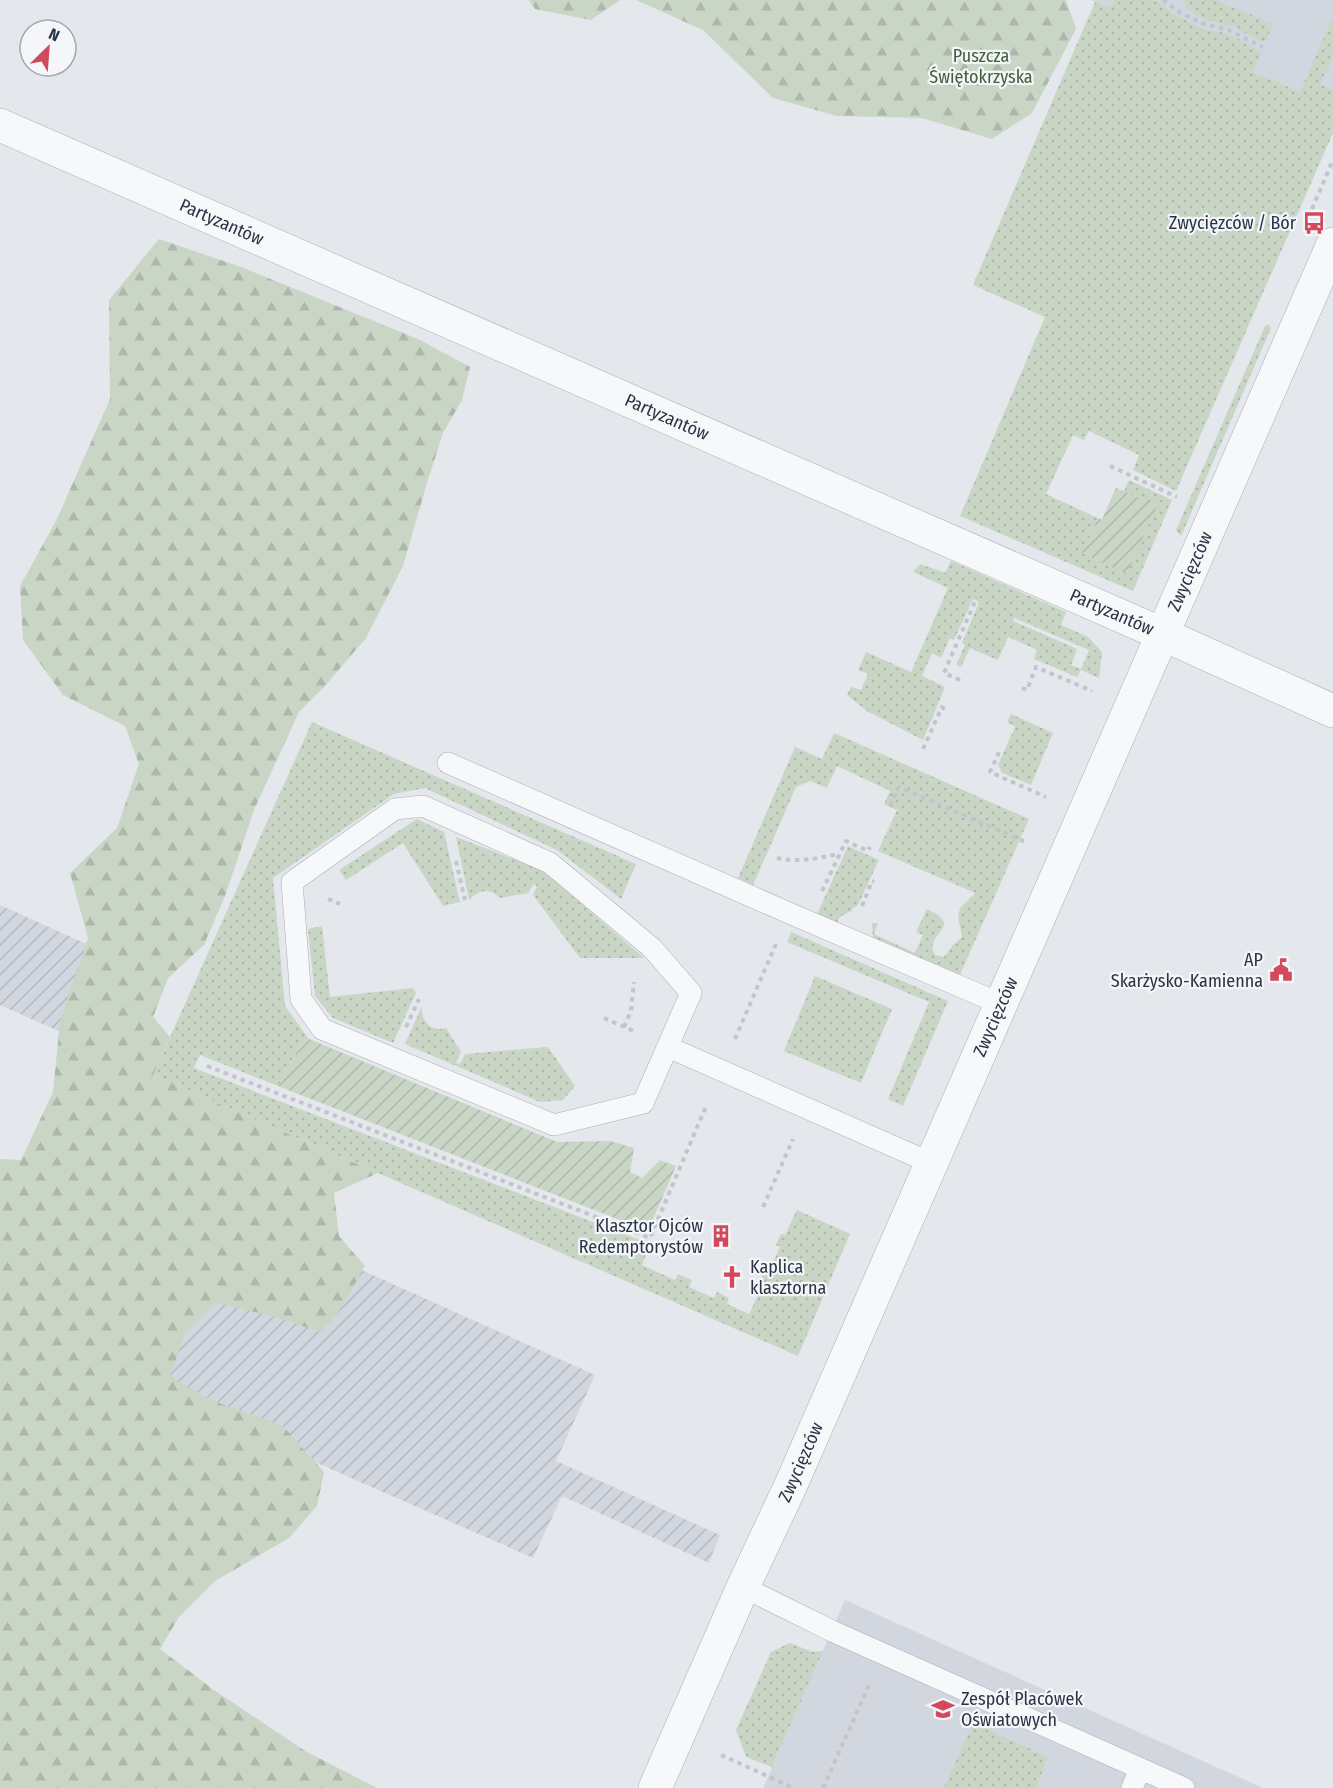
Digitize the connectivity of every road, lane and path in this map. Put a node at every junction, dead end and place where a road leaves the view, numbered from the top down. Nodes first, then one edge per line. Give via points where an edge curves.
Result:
1 (1162, 0) edge
2 (1263, 47) dead end
3 (0, 125) edge
4 (1333, 244) edge
5 (1110, 466) dead end
6 (1183, 500) dead end
7 (976, 600) dead end
8 (1162, 634) junction
9 (960, 680) dead end
10 (1022, 688) dead end
11 (1098, 694) dead end
12 (946, 710) dead end
13 (1333, 711) edge
14 (923, 749) dead end
15 (999, 752) dead end
16 (448, 763) dead end
17 (1052, 800) dead end
18 (890, 806) dead end
19 (1032, 845) dead end
20 (870, 847) dead end
21 (839, 854) junction
22 (777, 858) dead end
23 (808, 921) junction
24 (778, 940) dead end
25 (635, 980) dead end
26 (1001, 1004) junction
27 (604, 1018) dead end
28 (624, 1027) junction
29 (638, 1033) dead end
30 (668, 1047) junction
31 (207, 1066) dead end
32 (722, 1070) junction
33 (807, 1108) junction
34 (931, 1163) junction
35 (763, 1207) dead end
36 (743, 1587) junction
37 (870, 1683) dead end
38 (721, 1755) dead end
39 (1140, 1769) junction
40 (655, 1788) edge
41 (794, 1788) edge
42 (823, 1788) edge
43 (1132, 1788) edge
44 (1184, 1788) edge

1 - 2 path via 1181,14
3 - 8 street, Partyzantów
4 - 8 street, Zwycięzców
5 - 6 path
7 - 9 path via 944,673
8 - 13 street, Partyzantów
8 - 26 street, Zwycięzców
10 - 11 path via 1027,690 1036,667
12 - 14 path via 942,708
15 - 17 path via 990,772
16 - 23 lane
18 - 19 path via 898,787
20 - 21 path via 868,851 846,841
21 - 22 path via 801,861
21 - 23 path
23 - 26 lane
24 - 32 path
25 - 28 path via 631,1011
26 - 34 street, Zwycięzców
27 - 28 path
28 - 29 path
30 - 30 lane via 691,993 652,948 550,863 423,806 395,809 292,882 301,999 322,1029 554,1125 643,1103
30 - 32 lane
31 - 32 path via 650,1238
32 - 33 lane
33 - 34 lane
33 - 35 path
34 - 36 street, Zwycięzców
36 - 39 lane
36 - 40 street, Zwycięzców
37 - 42 path
38 - 41 path
39 - 43 lane
39 - 44 lane

